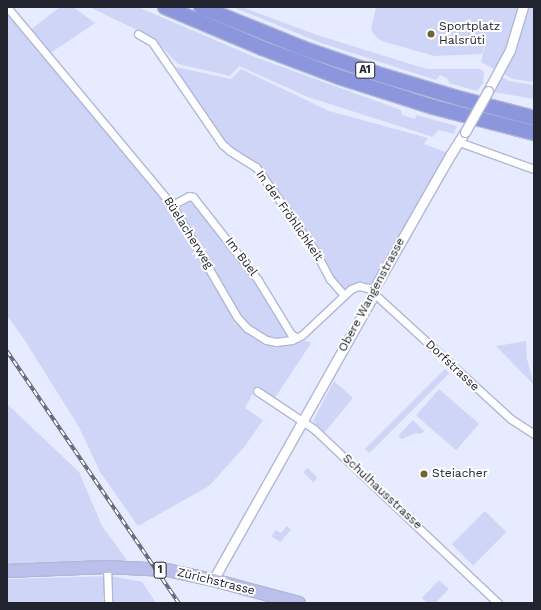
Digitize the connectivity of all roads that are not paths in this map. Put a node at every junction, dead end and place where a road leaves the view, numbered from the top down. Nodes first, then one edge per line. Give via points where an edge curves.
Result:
1 (7, 7) edge
2 (165, 7) edge
3 (201, 7) edge
4 (523, 7) edge
5 (138, 34) dead end
6 (534, 118) edge
7 (534, 133) edge
8 (459, 142) junction
9 (534, 169) edge
10 (172, 205) junction
11 (374, 293) junction
12 (344, 294) junction
13 (297, 338) junction
14 (257, 391) dead end
15 (303, 420) junction
16 (534, 434) edge
17 (107, 567) junction
18 (7, 571) edge
19 (213, 580) junction
20 (108, 603) edge
21 (299, 603) edge
22 (498, 603) edge

1 - 10 street, Büelacherweg
2 - 7 highway, A1 via 249,43 339,77 433,107
3 - 6 highway, A1 via 374,73
4 - 8 street, Obere Wangenstrasse, bridge via 510,50
5 - 12 street, In der Fröhlichkeit via 152,42 222,144 256,167 315,251 330,279
8 - 9 street
8 - 11 street, Obere Wangenstrasse via 382,274
10 - 13 street, Büelacherweg via 237,317 247,328 266,340 276,342
10 - 13 street, Im Büel via 190,196 193,197 258,280 291,334
11 - 12 street via 359,286
11 - 15 street, Obere Wangenstrasse
11 - 16 street, Dorfstrasse via 511,419
12 - 13 street
14 - 15 street, Schulhausstrasse
15 - 19 street, Obere Wangenstrasse
15 - 22 street, Schulhausstrasse
17 - 18 main road, 1
17 - 19 main road, Zürichstrasse / 1 via 168,570
17 - 20 street
19 - 21 main road, Zürichstrasse / 1

